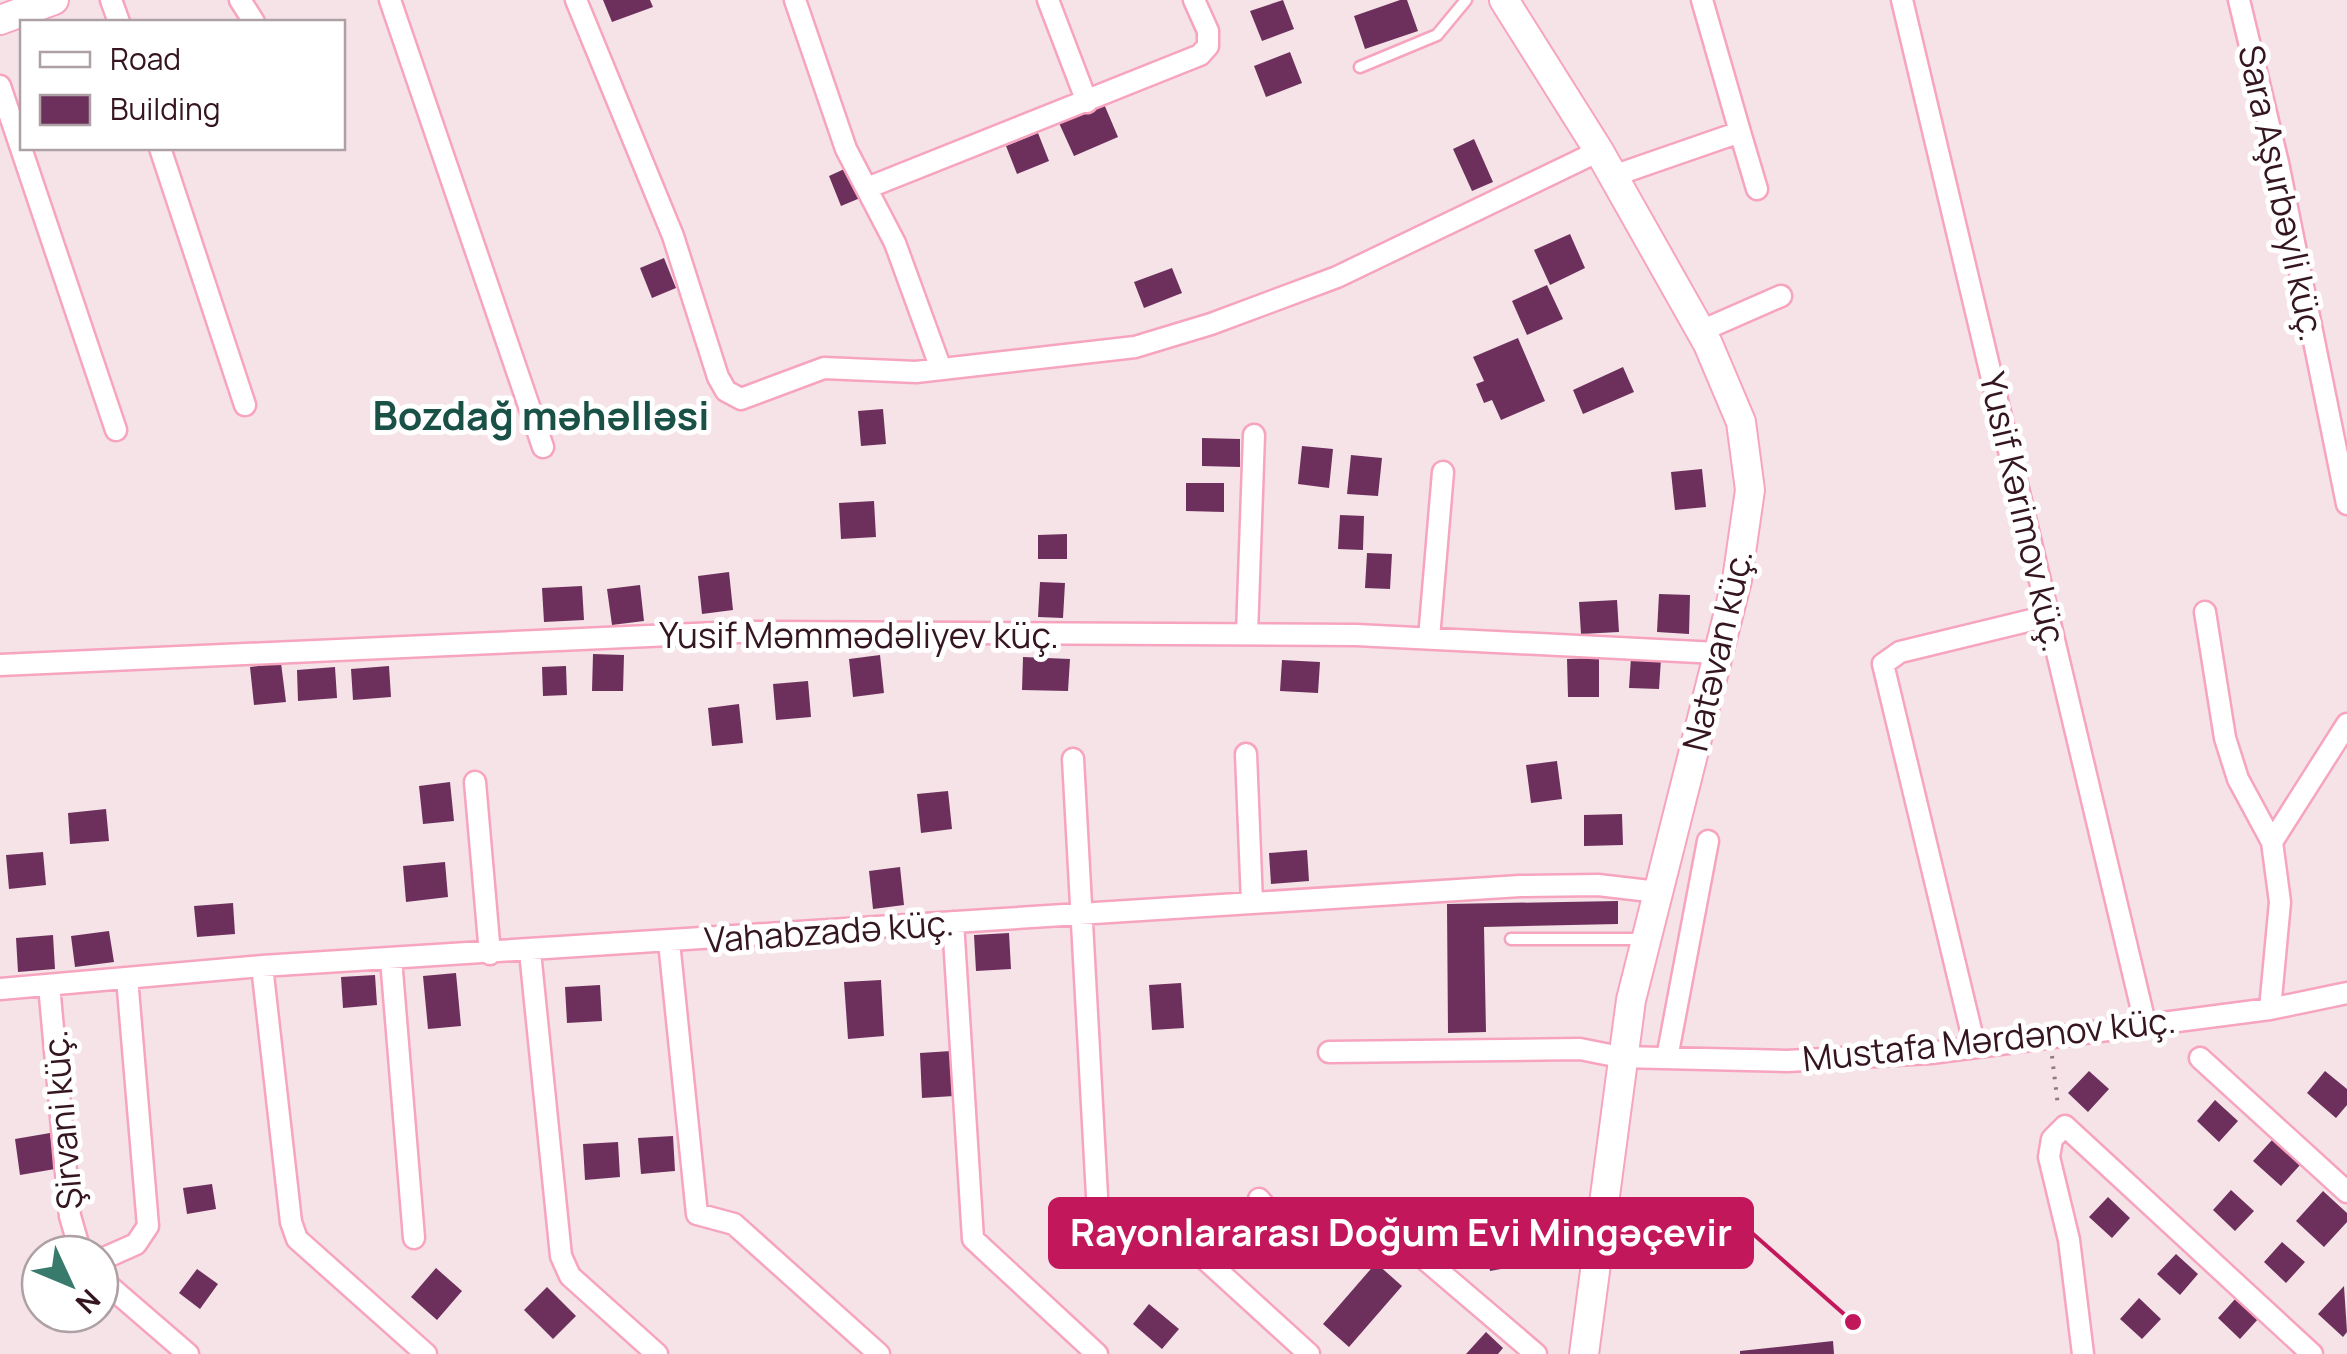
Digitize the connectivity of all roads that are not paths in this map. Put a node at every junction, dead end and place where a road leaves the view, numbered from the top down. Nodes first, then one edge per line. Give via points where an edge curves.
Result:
1 (54, 0) edge
2 (390, 0) edge
3 (576, 0) edge
4 (795, 0) edge
5 (1048, 0) edge
6 (1194, 0) edge
7 (1466, 0) edge
8 (1504, 0) edge
9 (1702, 0) edge
10 (1902, 0) edge
11 (2239, 0) edge
12 (0, 20) edge
13 (1360, 67) dead end
14 (0, 86) edge
15 (1087, 102) junction
16 (1740, 132) junction
17 (20, 145) edge
18 (22, 150) edge
19 (161, 150) edge
20 (1599, 151) junction
21 (1613, 176) junction
22 (866, 188) junction
23 (1756, 188) dead end
24 (1782, 296) dead end
25 (1701, 331) junction
26 (942, 369) junction
27 (244, 405) dead end
28 (116, 430) dead end
29 (1254, 435) dead end
30 (543, 447) dead end
31 (1444, 472) dead end
32 (2347, 504) edge
33 (2204, 612) dead end
34 (2048, 616) junction
35 (1248, 634) junction
36 (1430, 638) junction
37 (1718, 653) junction
38 (0, 665) edge
39 (2347, 724) edge
40 (1246, 754) dead end
41 (1074, 759) dead end
42 (476, 782) dead end
43 (1708, 841) dead end
44 (2272, 842) junction
45 (1658, 892) junction
46 (1252, 903) junction
47 (1082, 914) junction
48 (952, 922) junction
49 (1511, 939) dead end
50 (1646, 939) junction
51 (670, 942) junction
52 (530, 952) junction
53 (490, 954) junction
54 (391, 959) junction
55 (262, 966) junction
56 (127, 978) junction
57 (49, 984) junction
58 (0, 989) edge
59 (2347, 993) edge
60 (2270, 1009) junction
61 (2145, 1023) junction
62 (1974, 1047) junction
63 (1329, 1052) dead end
64 (1620, 1057) junction
65 (1667, 1058) junction
66 (2200, 1058) dead end
67 (2347, 1192) edge
68 (1097, 1196) dead end
69 (1259, 1199) dead end
70 (1173, 1230) dead end
71 (75, 1234) edge
72 (414, 1238) dead end
73 (120, 1251) edge
74 (120, 1295) edge
75 (188, 1354) edge
76 (426, 1354) edge
77 (657, 1354) edge
78 (878, 1354) edge
79 (1098, 1354) edge
80 (1308, 1354) edge
81 (1536, 1354) edge
82 (1584, 1354) edge
83 (2083, 1354) edge
84 (2312, 1354) edge

1 - 12 street
2 - 30 street
3 - 26 street via 673,236 726,391 740,399 824,368
4 - 22 street
5 - 15 street
6 - 15 street via 1208,32 1200,55
7 - 13 lane via 1437,35
8 - 20 street, Natəvan küç.
9 - 16 street
10 - 34 street, Yusif Kərimov küç.
11 - 32 street, Sara Aşurbəyli küç.
14 - 17 street
15 - 22 street
16 - 21 street
16 - 23 street
18 - 28 street
19 - 27 street
20 - 21 street, Natəvan küç.
20 - 26 street via 1336,276 1212,324 1134,347
21 - 25 street, Natəvan küç.
22 - 26 street via 895,243
24 - 25 street
25 - 37 street, Natəvan küç. via 1740,422 1750,490
29 - 35 street
31 - 36 street
33 - 44 street via 2226,738 2238,778
34 - 61 street, Yusif Kərimov küç.
34 - 62 street via 1900,652 1883,664
35 - 36 street, Yusif Məmmədəliyev küç.
35 - 38 street, Yusif Məmmədəliyev küç. via 739,632
36 - 37 street, Yusif Məmmədəliyev küç.
37 - 45 street, Natəvan küç.
39 - 44 street
40 - 46 street
41 - 47 street
42 - 53 street
43 - 65 street
44 - 60 street via 2280,902
45 - 46 street, Vahabzadə küç. via 1520,886
45 - 50 street, Natəvan küç.
46 - 47 street, Vahabzadə küç.
47 - 48 street, Vahabzadə küç.
47 - 68 street
48 - 51 street, Vahabzadə küç.
48 - 79 street via 974,1239
49 - 50 lane
50 - 64 street, Natəvan küç.
51 - 52 street, Vahabzadə küç.
51 - 78 street via 698,1214 734,1224
52 - 53 street, Vahabzadə küç.
52 - 77 street via 561,1256 570,1276
53 - 54 street, Vahabzadə küç.
54 - 55 street, Vahabzadə küç.
54 - 72 street
55 - 56 street, Vahabzadə küç.
55 - 76 street via 297,1239
56 - 57 street, Vahabzadə küç.
56 - 73 street via 148,1226 136,1244
57 - 58 street, Vahabzadə küç.
57 - 71 street, Şirvani küç.
59 - 60 street, Mustafa Mərdənov küç.
60 - 61 street, Mustafa Mərdənov küç.
61 - 62 street, Mustafa Mərdənov küç.
62 - 65 street, Mustafa Mərdənov küç. via 1787,1061
63 - 64 street, Mustafa Mərdənov küç. via 1580,1049
64 - 65 street, Mustafa Mərdənov küç.
64 - 82 street, Natəvan küç.
66 - 67 street
69 - 81 street via 1281,1215 1367,1219 1388,1227
70 - 80 street
74 - 75 street
83 - 84 street via 2069,1240 2048,1156 2064,1126

